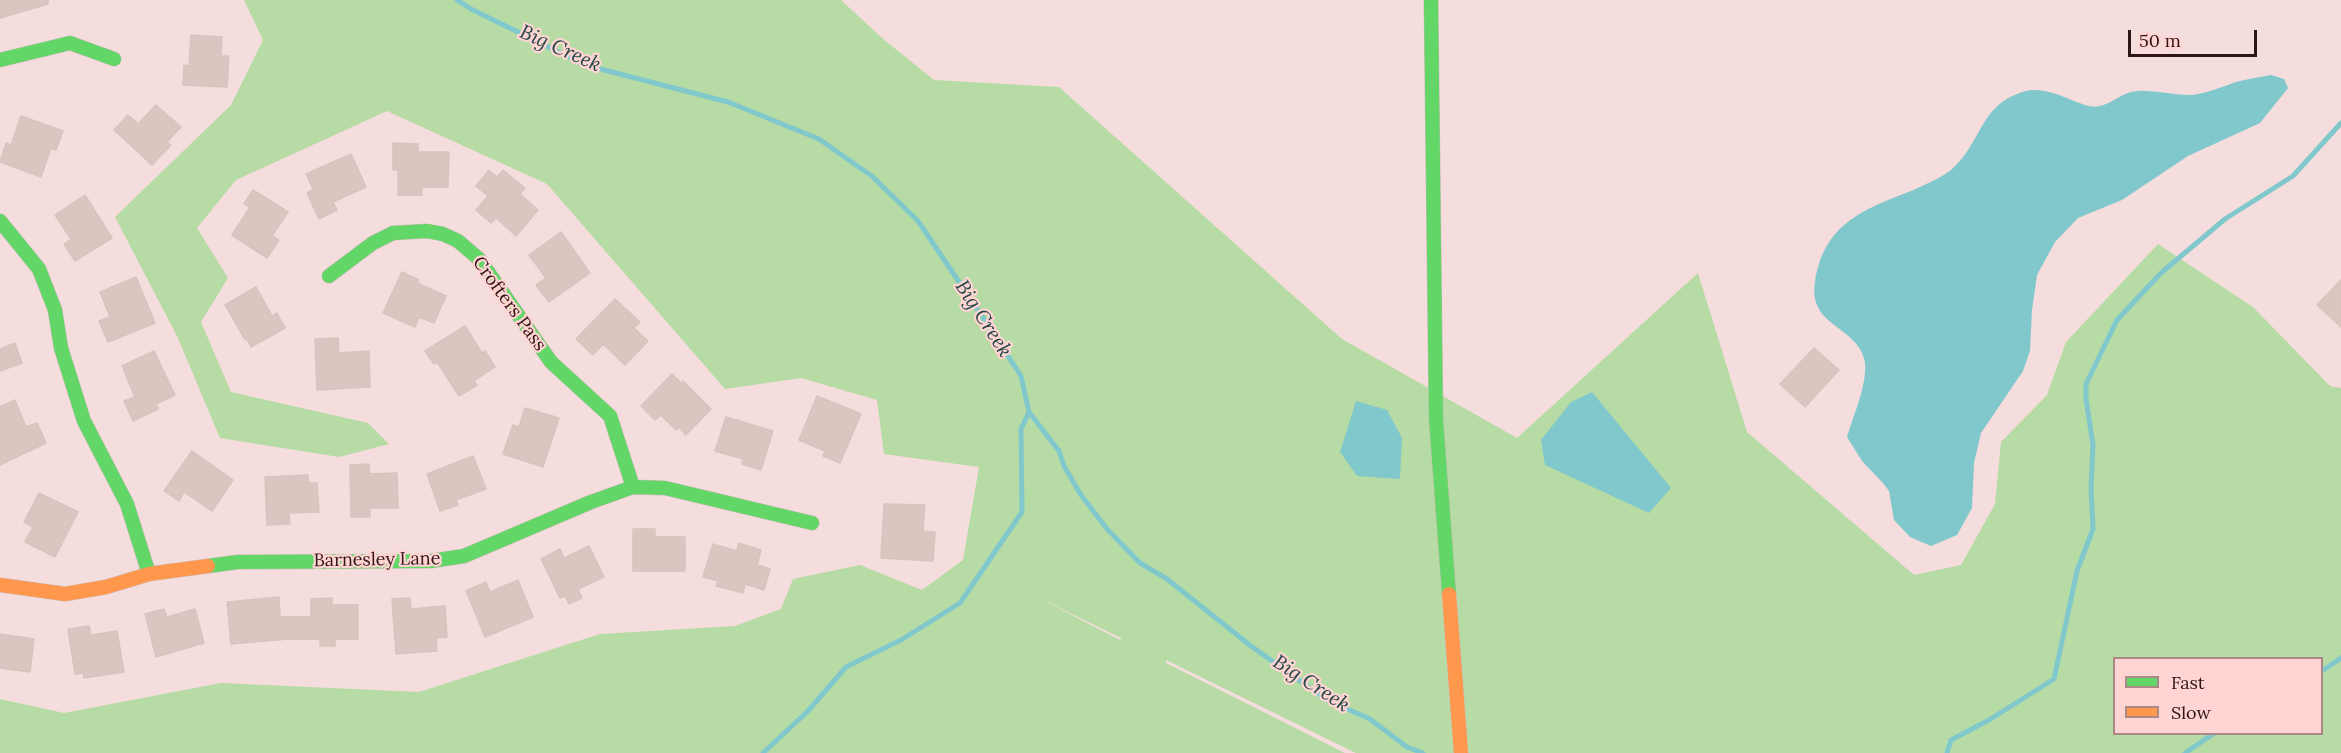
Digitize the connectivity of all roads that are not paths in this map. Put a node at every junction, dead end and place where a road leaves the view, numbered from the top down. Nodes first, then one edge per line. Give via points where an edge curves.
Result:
1 (1431, 0) edge
2 (114, 59) dead end
3 (0, 60) edge
4 (0, 221) edge
5 (329, 276) dead end
6 (633, 487) junction
7 (812, 523) dead end
8 (149, 574) junction
9 (0, 585) edge
10 (1461, 753) edge

1 - 10 street via 1436,419
2 - 3 street via 70,43
4 - 8 street via 39,269 55,310 61,348 84,421 127,504
5 - 6 street, Crofters Pass via 386,236 408,231 436,232 466,246 551,362 610,416
6 - 7 street, Barnesley Lane via 665,488
6 - 8 street, Barnesley Lane via 464,556 431,561 238,562
8 - 9 street, Barnesley Lane via 65,594

